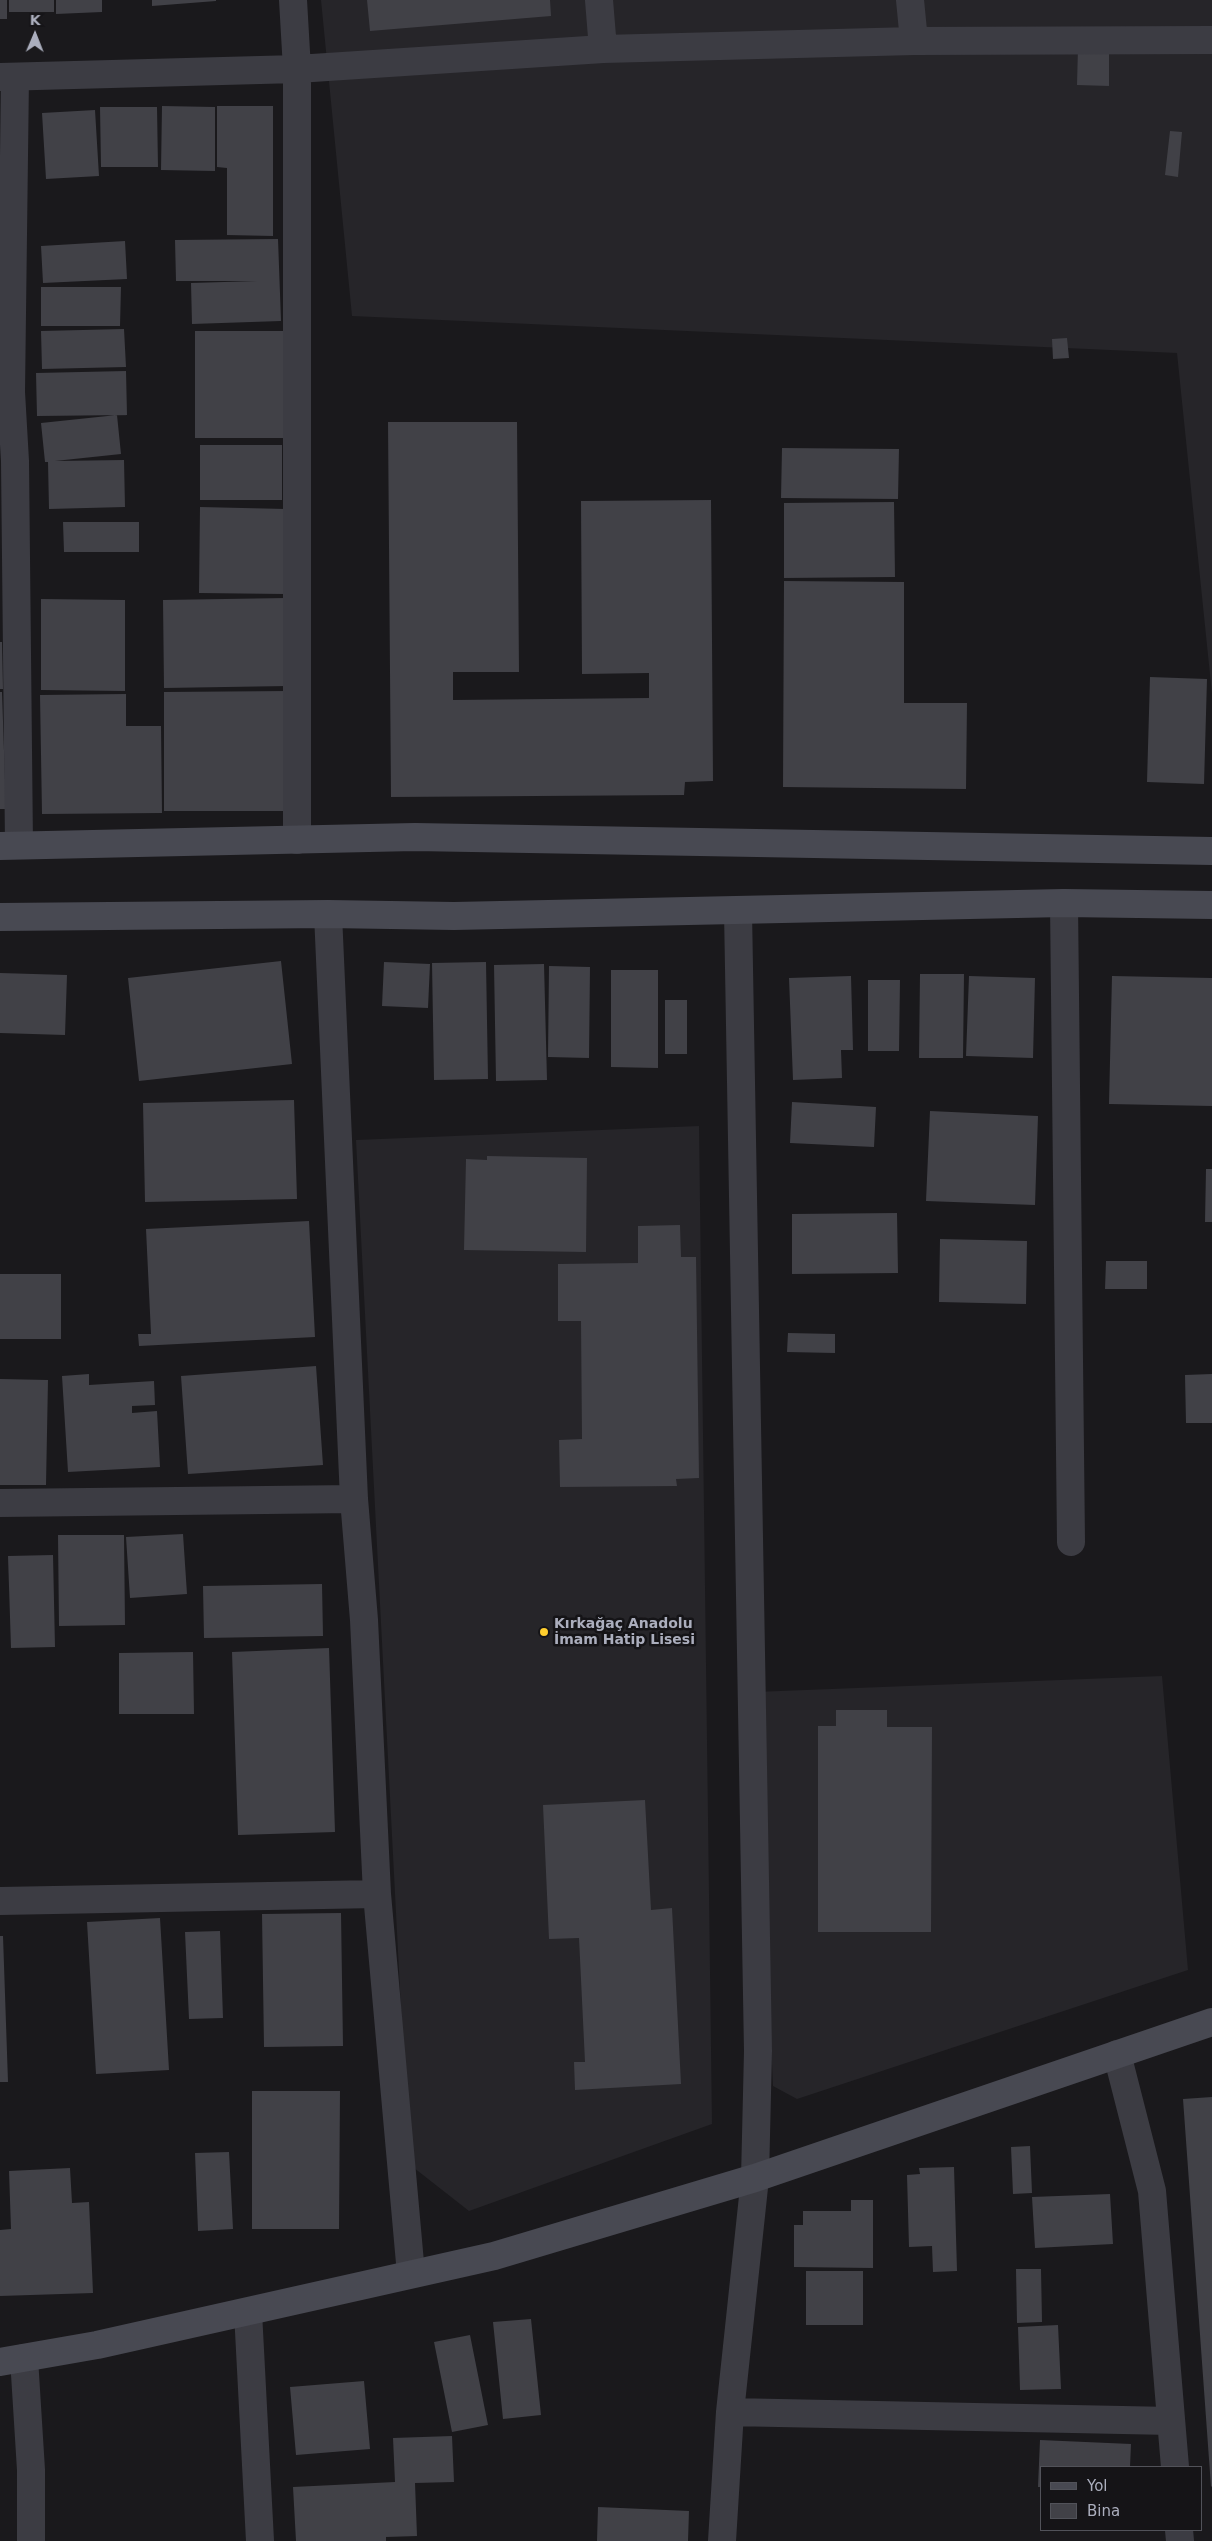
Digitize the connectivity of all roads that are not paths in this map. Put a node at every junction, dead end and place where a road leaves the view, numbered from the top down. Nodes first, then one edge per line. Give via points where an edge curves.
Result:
1 (293, 0) edge
2 (599, 0) edge
3 (910, 0) edge
4 (1212, 40) edge
5 (914, 41) junction
6 (603, 49) junction
7 (297, 69) junction
8 (8, 77) edge
9 (6, 392) edge
10 (8, 461) edge
11 (297, 840) junction
12 (9, 845) edge
13 (1212, 851) edge
14 (1064, 903) junction
15 (1212, 905) edge
16 (738, 911) junction
17 (328, 914) junction
18 (0, 917) edge
19 (354, 1498) junction
20 (0, 1503) edge
21 (1071, 1542) dead end
22 (377, 1894) junction
23 (0, 1901) edge
24 (1212, 2022) edge
25 (1117, 2054) junction
26 (756, 2178) junction
27 (411, 2274) junction
28 (248, 2312) junction
29 (12, 2360) edge
30 (730, 2412) junction
31 (1171, 2420) junction
32 (1175, 2466) edge
33 (31, 2541) edge
34 (260, 2541) edge
35 (722, 2541) edge

1 - 7 street
2 - 6 street
3 - 5 street
4 - 5 street
5 - 6 street
6 - 7 street
7 - 8 street
7 - 11 street
8 - 9 street
9 - 10 street
10 - 12 street
11 - 12 main road
11 - 13 main road via 425,838
14 - 15 main road
14 - 16 main road
14 - 21 street
16 - 17 main road via 454,916
16 - 26 street via 758,2051
17 - 18 main road
17 - 19 street
19 - 20 street
19 - 22 street via 364,1620
22 - 23 street
22 - 27 street
24 - 25 main road
25 - 26 main road
25 - 31 street via 1152,2191
26 - 27 main road via 494,2256
26 - 30 street
27 - 28 main road
28 - 29 main road via 97,2346
28 - 34 street
29 - 33 street via 31,2470
30 - 31 street
30 - 35 street
31 - 32 street

